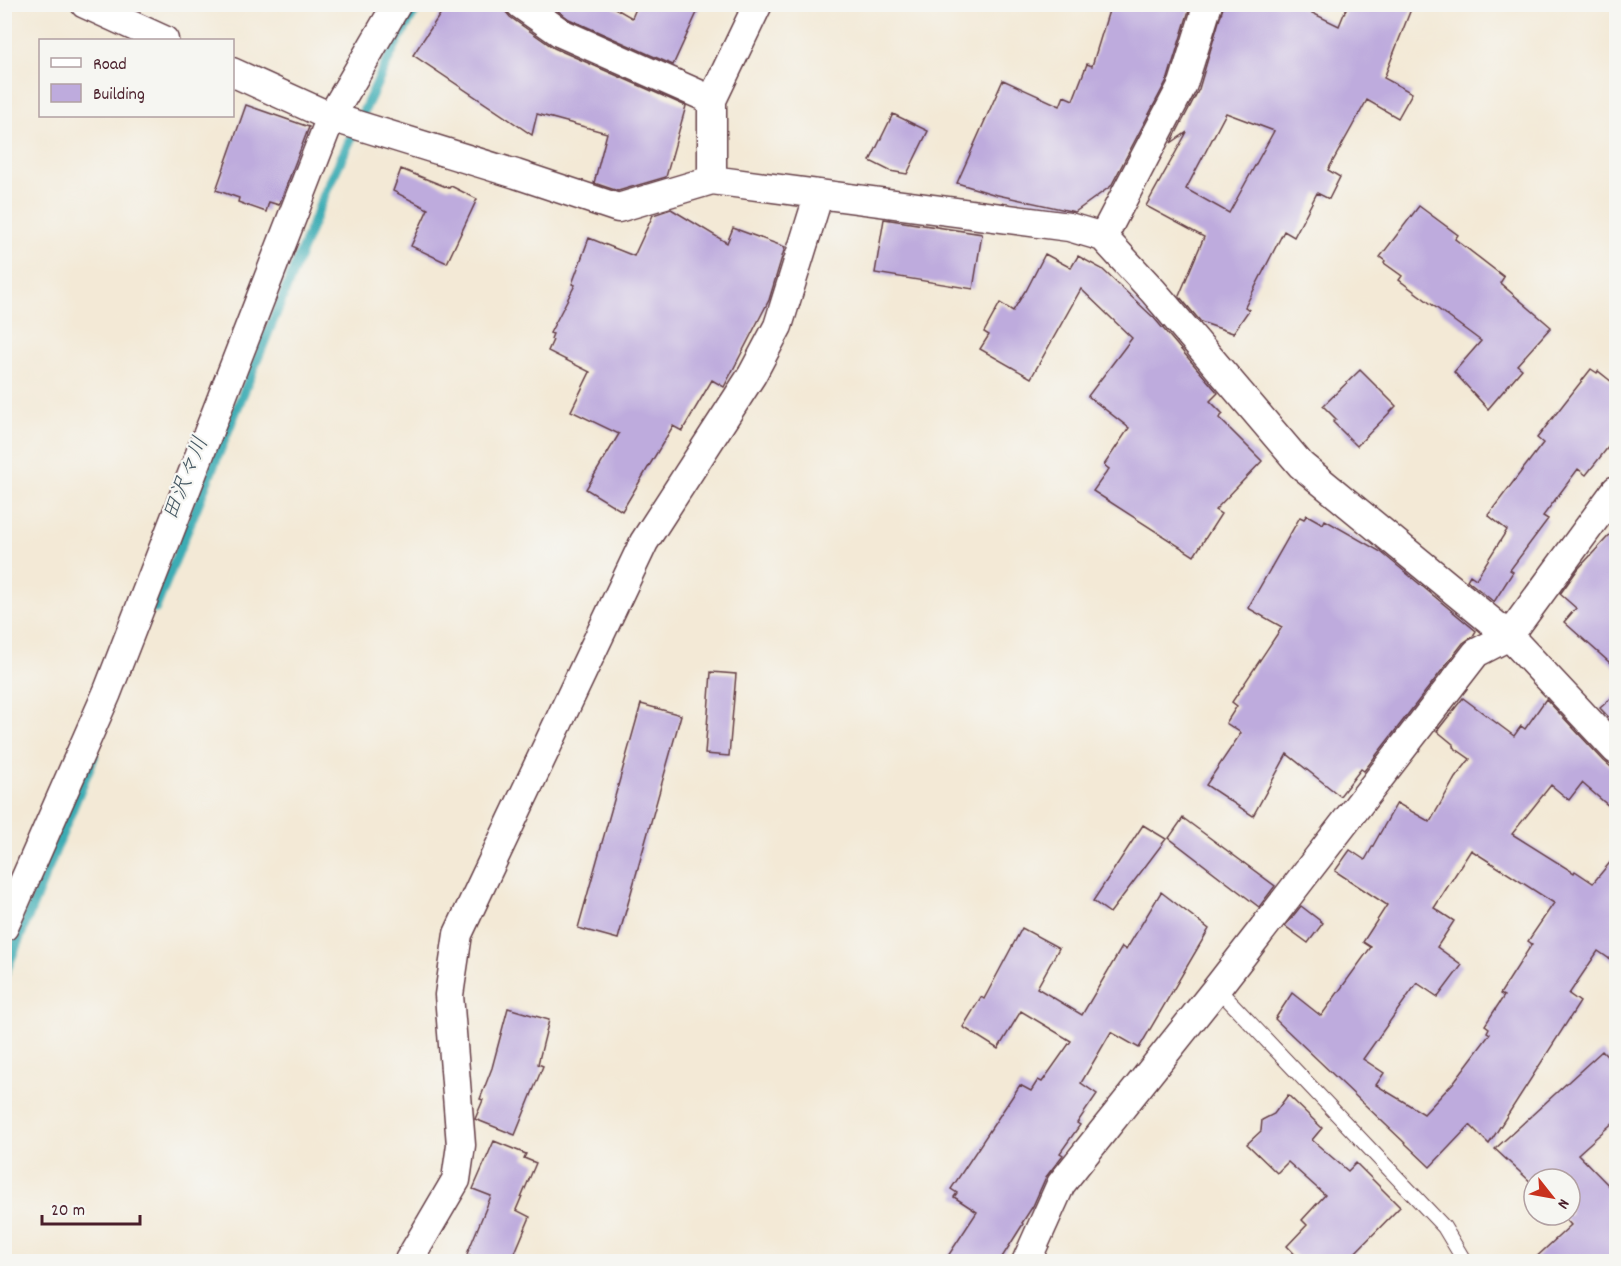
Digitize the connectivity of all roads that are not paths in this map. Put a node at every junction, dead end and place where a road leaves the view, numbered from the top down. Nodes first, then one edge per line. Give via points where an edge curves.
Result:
1 (86, 4) edge
2 (397, 4) edge
3 (520, 4) edge
4 (758, 4) edge
5 (1208, 4) edge
6 (162, 39) edge
7 (234, 73) edge
8 (712, 100) junction
9 (334, 117) junction
10 (712, 180) junction
11 (819, 194) junction
12 (1103, 237) junction
13 (1617, 490) edge
14 (1509, 636) junction
15 (1617, 750) edge
16 (4, 927) edge
17 (1217, 988) junction
18 (408, 1262) edge
19 (1026, 1262) edge
20 (1465, 1262) edge

1 - 6 street
2 - 9 street
3 - 8 street via 561,33
4 - 8 street
5 - 12 street via 1183,84
7 - 9 street
8 - 10 street
9 - 10 street via 618,208
9 - 16 street via 107,693
10 - 11 street
11 - 12 street via 1069,227
11 - 18 street via 778,326 752,375 644,542 458,934 449,994 461,1145 456,1180
12 - 14 street via 1300,465
13 - 14 street
14 - 15 street
14 - 17 street via 1476,653
17 - 19 street via 1061,1184
17 - 20 lane via 1444,1227

